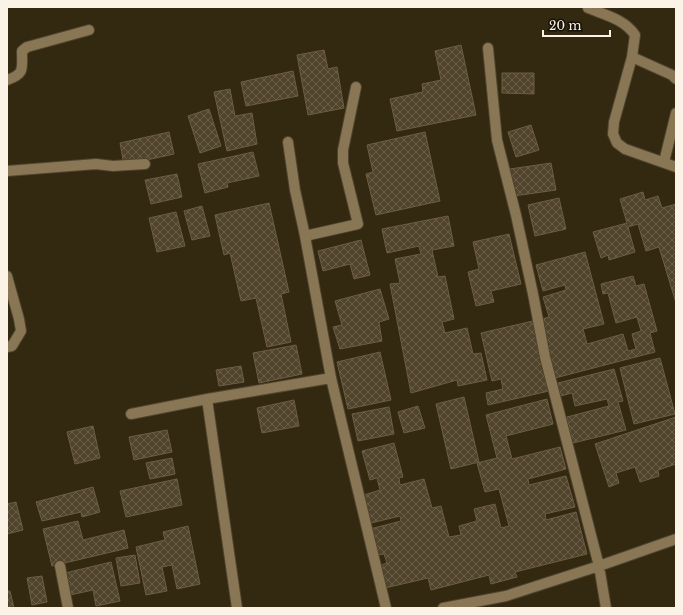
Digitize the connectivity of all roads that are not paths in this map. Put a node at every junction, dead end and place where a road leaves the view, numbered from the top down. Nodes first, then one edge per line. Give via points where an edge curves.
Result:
1 (588, 8) dead end
2 (89, 30) dead end
3 (488, 48) dead end
4 (632, 57) junction
5 (676, 79) edge
6 (7, 80) edge
7 (356, 87) dead end
8 (676, 113) edge
9 (288, 142) dead end
10 (664, 162) junction
11 (144, 164) dead end
12 (676, 167) edge
13 (7, 171) edge
14 (305, 236) junction
15 (7, 276) edge
16 (7, 347) edge
17 (331, 378) junction
18 (207, 399) junction
19 (131, 414) dead end
20 (676, 539) edge
21 (60, 566) dead end
22 (599, 566) junction
23 (68, 608) edge
24 (237, 608) edge
25 (386, 608) edge
26 (443, 608) edge
27 (606, 608) edge

1 - 4 street via 631,28 635,35
2 - 6 street via 28,46 22,51 22,70 17,77
3 - 22 street via 497,140 519,228 545,357
4 - 5 street
4 - 10 street via 613,134 617,143 625,149
7 - 14 street via 343,150 343,163 358,224
8 - 10 street
9 - 14 street
10 - 12 street
11 - 13 street via 96,164
14 - 17 street
15 - 16 street via 21,331 12,346
17 - 18 street
17 - 25 street
18 - 19 street
18 - 24 street
20 - 22 street
21 - 23 street
22 - 26 street via 506,596
22 - 27 street

